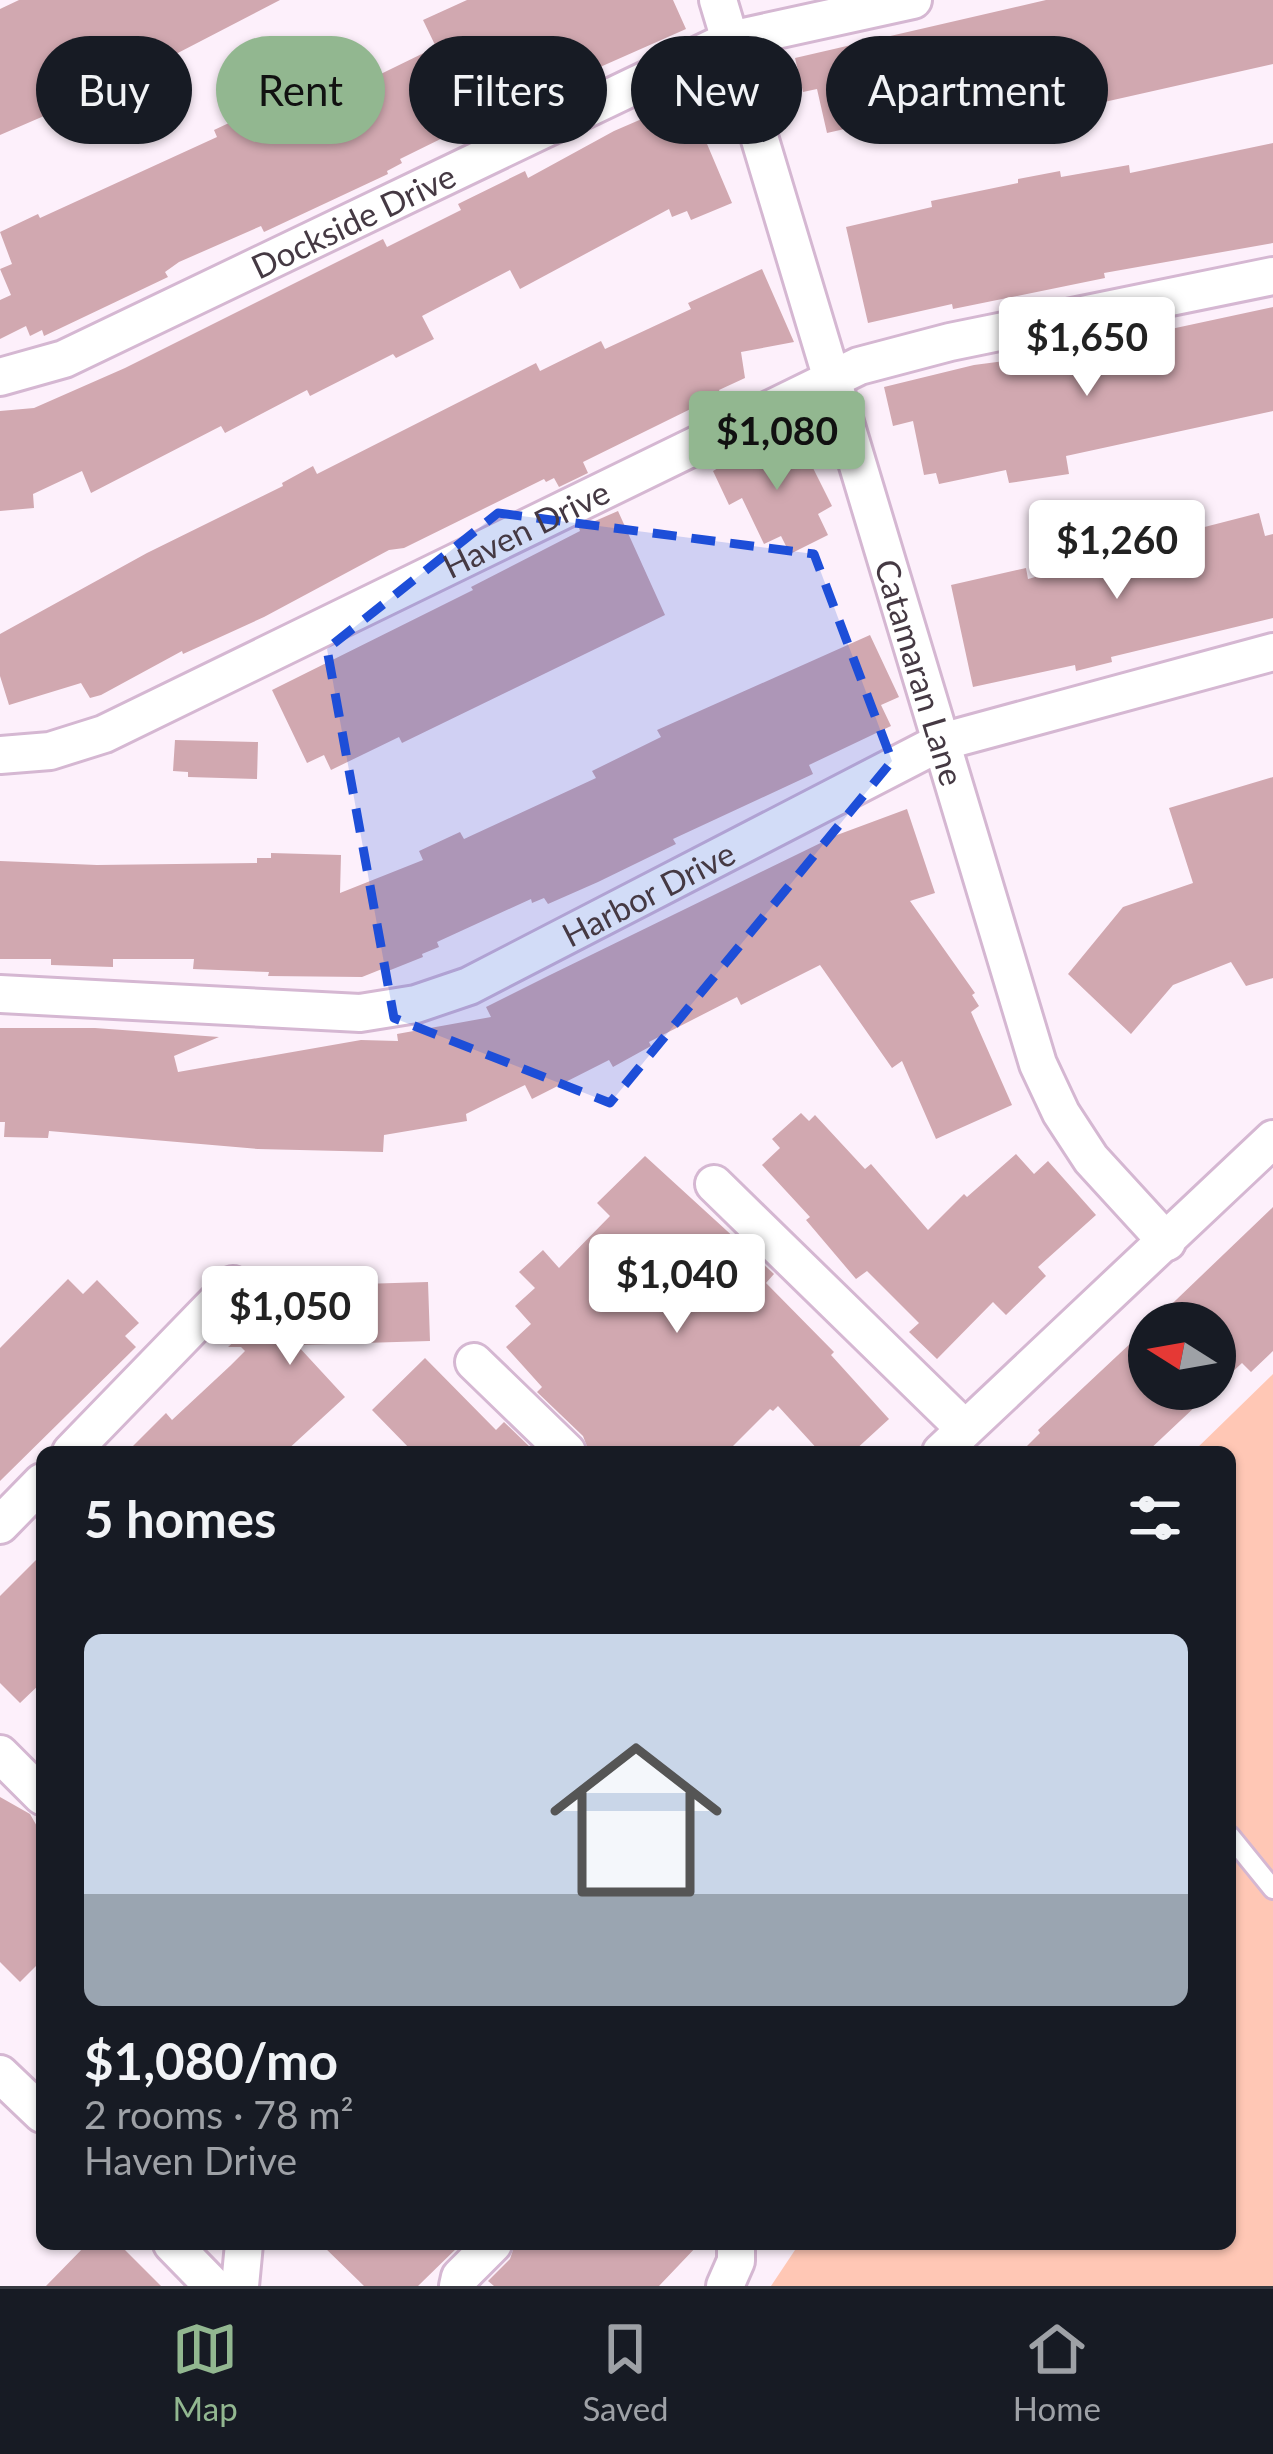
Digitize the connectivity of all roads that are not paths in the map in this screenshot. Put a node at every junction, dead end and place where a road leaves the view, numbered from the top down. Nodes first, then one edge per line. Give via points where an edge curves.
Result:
1 (718, 0) edge
2 (913, 0) edge
3 (729, 36) edge
4 (748, 36) edge
5 (631, 87) edge
6 (761, 144) edge
7 (1273, 276) edge
8 (0, 377) edge
9 (831, 378) junction
10 (1273, 652) edge
11 (941, 742) junction
12 (0, 755) edge
13 (0, 994) edge
14 (1273, 1139) edge
15 (714, 1184) dead end
16 (1167, 1242) junction
17 (233, 1285) dead end
18 (474, 1362) dead end
19 (953, 1441) edge
20 (77, 1446) edge
21 (561, 1446) edge
22 (36, 1488) edge
23 (0, 1526) edge
24 (0, 1754) edge
25 (36, 1790) edge
26 (1236, 1843) edge
27 (1273, 1888) edge
28 (0, 2074) edge
29 (36, 2108) edge
30 (178, 2250) edge
31 (243, 2250) edge
32 (487, 2250) edge
33 (736, 2250) edge
34 (213, 2286) edge
35 (240, 2286) edge
36 (458, 2286) edge
37 (725, 2286) edge

1 - 3 street, Catamaran Lane
2 - 4 street, Dockside Drive
5 - 8 street, Dockside Drive via 64,359
6 - 9 street, Catamaran Lane
7 - 9 street, Haven Drive via 950,342
9 - 11 street, Catamaran Lane
9 - 12 street, Haven Drive via 104,734
10 - 11 street, Harbor Drive
11 - 13 street, Harbor Drive via 470,986 416,1004 360,1013
11 - 16 street, Catamaran Lane via 1038,1064 1091,1159
14 - 16 street
15 - 19 street
16 - 19 street
17 - 20 street
18 - 21 street
22 - 23 street
24 - 25 street
26 - 27 lane
28 - 29 street
30 - 34 street
31 - 35 street
32 - 36 street
33 - 37 street

